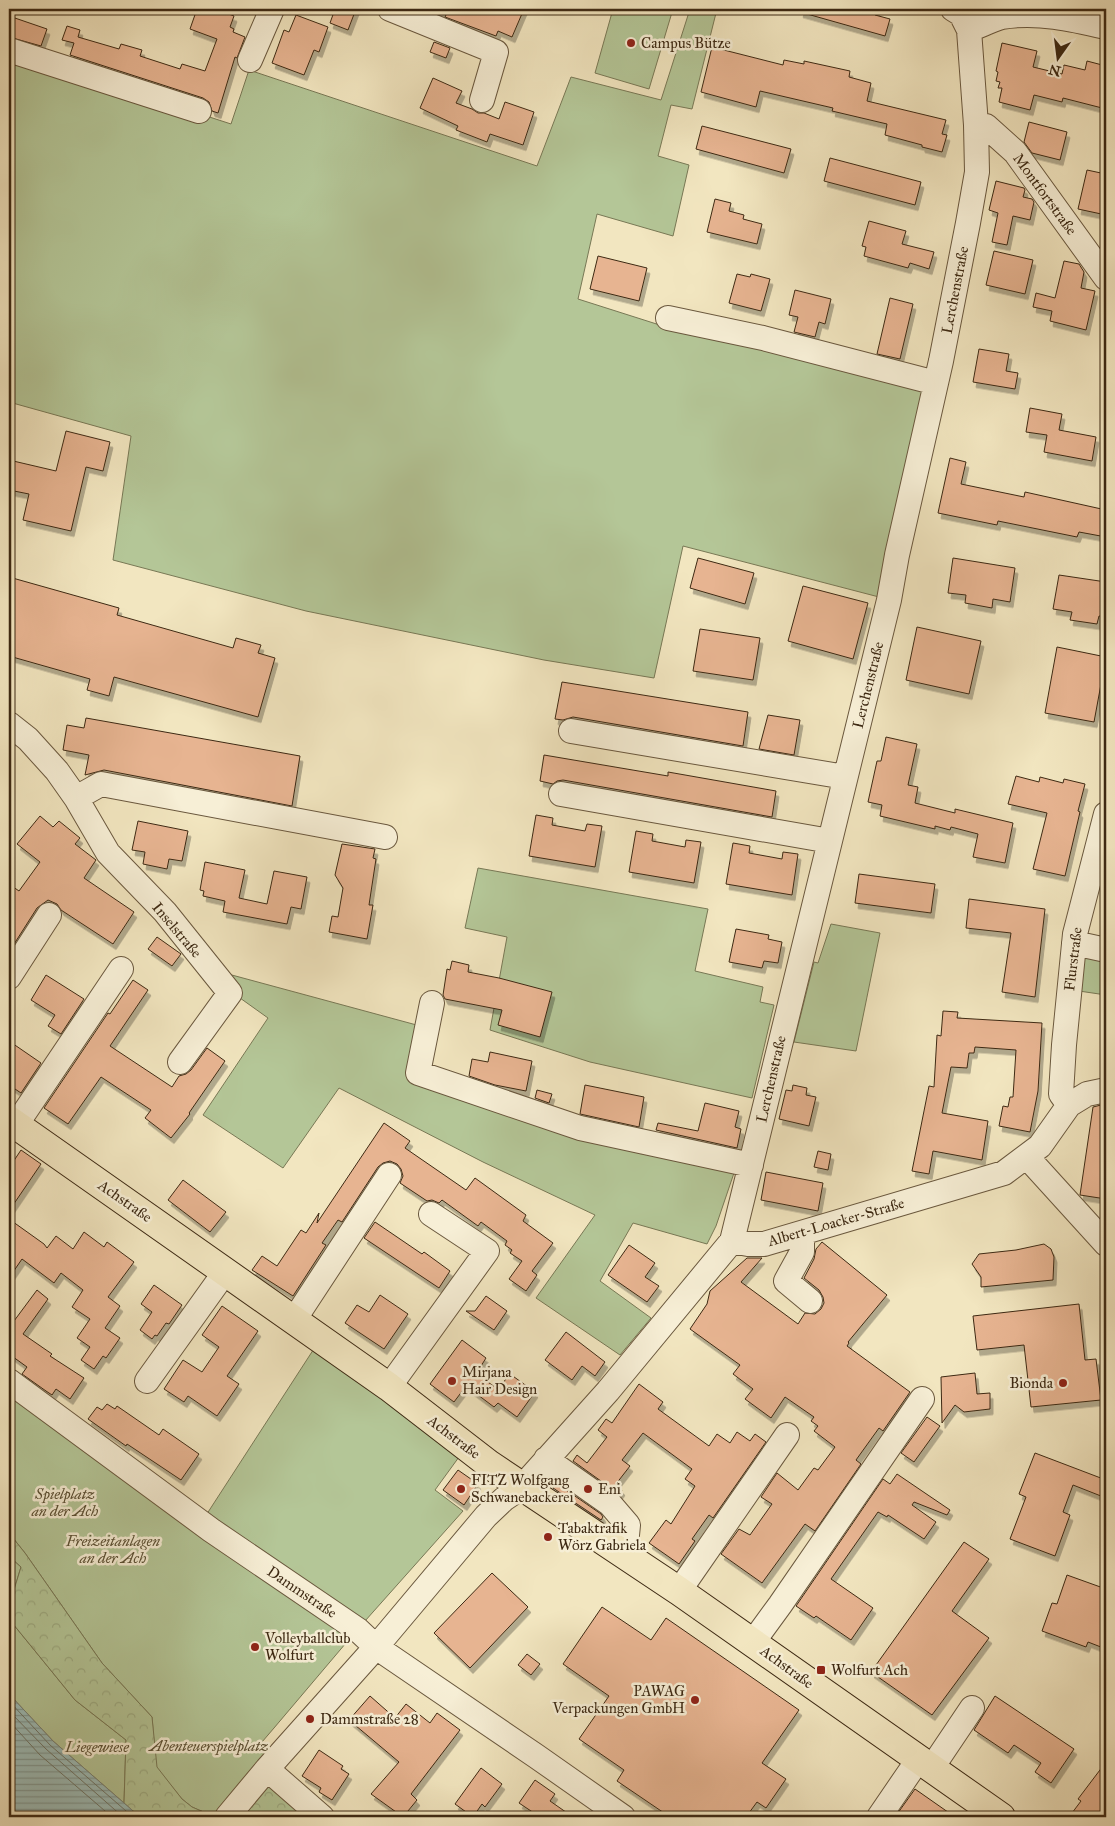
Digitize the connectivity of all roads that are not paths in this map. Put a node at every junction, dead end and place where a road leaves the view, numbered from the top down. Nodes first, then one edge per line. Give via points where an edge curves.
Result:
1 (272, 9) edge
2 (390, 9) edge
3 (962, 15) edge
4 (1106, 27) edge
5 (9, 50) edge
6 (250, 60) dead end
7 (482, 100) dead end
8 (199, 111) dead end
9 (976, 125) junction
10 (1106, 278) edge
11 (668, 318) dead end
12 (936, 383) junction
13 (9, 724) edge
14 (571, 731) dead end
15 (845, 777) junction
16 (561, 794) dead end
17 (76, 798) junction
18 (1106, 814) edge
19 (385, 837) dead end
20 (830, 841) junction
21 (49, 915) dead end
22 (1074, 943) junction
23 (1106, 950) edge
24 (121, 969) dead end
25 (9, 977) edge
26 (432, 1003) dead end
27 (180, 1062) dead end
28 (1106, 1090) edge
29 (1069, 1105) junction
30 (12, 1123) edge
31 (1027, 1158) junction
32 (751, 1165) junction
33 (389, 1174) dead end
34 (430, 1214) dead end
35 (802, 1233) junction
36 (732, 1241) junction
37 (1106, 1244) edge
38 (226, 1272) junction
39 (810, 1301) dead end
40 (294, 1320) junction
41 (9, 1381) edge
42 (147, 1381) dead end
43 (389, 1387) junction
44 (922, 1399) dead end
45 (787, 1435) dead end
46 (546, 1459) junction
47 (522, 1487) junction
48 (625, 1555) junction
49 (679, 1591) junction
50 (753, 1642) junction
51 (376, 1647) junction
52 (972, 1708) dead end
53 (925, 1765) junction
54 (267, 1769) junction
55 (227, 1817) edge
56 (322, 1817) edge
57 (623, 1817) edge
58 (879, 1817) edge
59 (1001, 1817) edge

1 - 6 street
2 - 7 street via 496,52
3 - 4 street via 1001,18 1036,14
3 - 9 street
5 - 8 street
9 - 10 street, Montfortstraße via 986,126 1015,152
9 - 12 street, Lerchenstraße via 974,189
11 - 12 street via 763,338
12 - 15 street, Lerchenstraße via 889,600
13 - 17 street, Inselstraße via 28,739 57,771
14 - 15 street
15 - 20 street, Lerchenstraße
16 - 20 street
17 - 19 street via 101,784
17 - 27 street, Inselstraße via 108,853 165,912 230,993
18 - 22 street, Flurstraße
20 - 32 street, Lerchenstraße
21 - 25 street
22 - 23 street
22 - 29 street, Flurstraße via 1061,1094
24 - 30 street
26 - 32 street via 418,1073 580,1128
28 - 29 street, Albert-Loacker-Straße via 1087,1094
29 - 31 street, Albert-Loacker-Straße via 1040,1146
30 - 38 main road, Achstraße
31 - 35 street, Albert-Loacker-Straße via 1004,1173
31 - 37 street
32 - 36 street, Lerchenstraße
33 - 40 street
34 - 43 street via 487,1250
35 - 36 street, Albert-Loacker-Straße via 764,1244
35 - 39 street via 802,1252 786,1281
36 - 46 street via 608,1391
38 - 40 main road, Achstraße
38 - 42 street
40 - 43 main road, Achstraße
41 - 51 street, Dammstraße via 211,1530 358,1630
43 - 47 main road, Achstraße
44 - 50 street
45 - 49 street
46 - 47 street
46 - 48 street via 610,1504 628,1525
47 - 48 main road, Achstraße
47 - 51 street via 486,1516
48 - 49 main road, Achstraße
49 - 50 main road, Achstraße
50 - 53 main road, Achstraße
51 - 54 street
51 - 57 street, Dammstraße
52 - 53 street
53 - 58 street
53 - 59 main road, Achstraße
54 - 55 street
54 - 56 street

